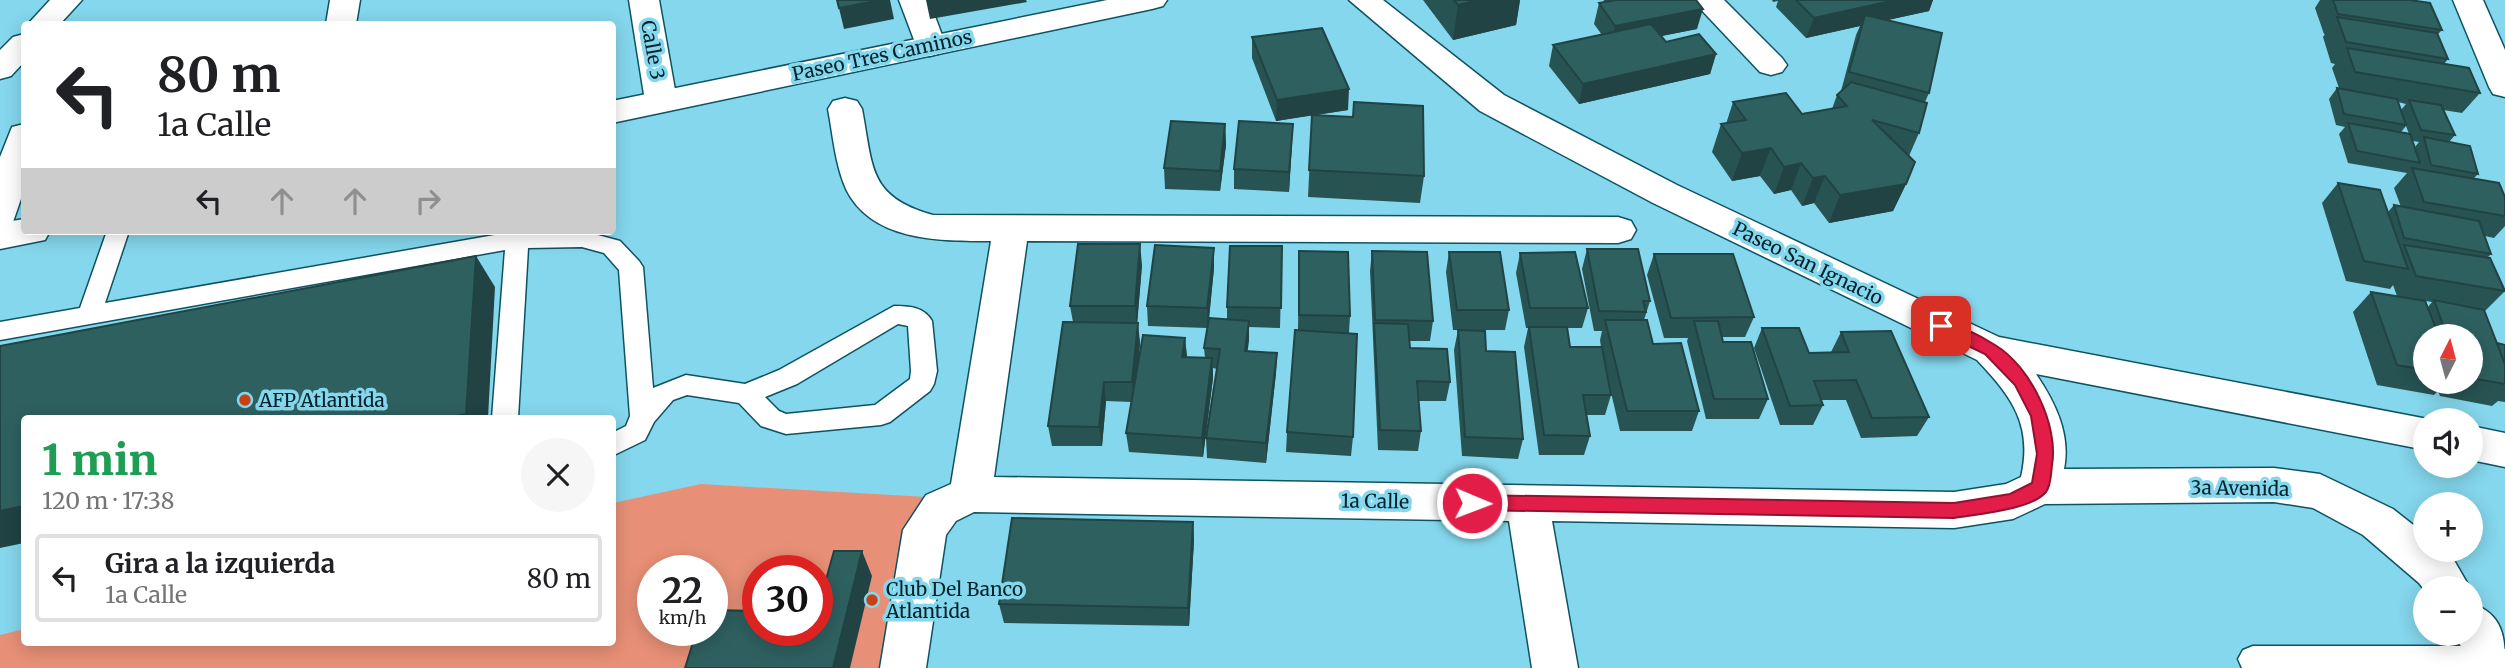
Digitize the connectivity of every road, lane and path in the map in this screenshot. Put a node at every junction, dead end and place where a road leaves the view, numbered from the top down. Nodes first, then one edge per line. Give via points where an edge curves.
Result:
1 (67, 0) edge
2 (345, 0) edge
3 (644, 0) edge
4 (914, 0) edge
5 (1152, 0) edge
6 (1364, 0) edge
7 (1707, 0) edge
8 (2468, 0) edge
9 (46, 21) edge
10 (61, 21) edge
11 (342, 21) edge
12 (930, 46) junction
13 (21, 47) edge
14 (1771, 65) dead end
15 (0, 69) edge
16 (2505, 87) edge
17 (661, 101) junction
18 (845, 109) dead end
19 (616, 111) edge
20 (21, 144) edge
21 (0, 211) edge
22 (1011, 229) junction
23 (1618, 230) dead end
24 (21, 233) edge
25 (117, 235) edge
26 (0, 236) edge
27 (517, 236) edge
28 (89, 316) junction
29 (0, 331) edge
30 (1991, 350) junction
31 (747, 394) junction
32 (505, 415) edge
33 (643, 416) junction
34 (2413, 431) edge
35 (616, 444) edge
36 (2483, 445) edge
37 (2505, 450) edge
38 (2039, 487) junction
39 (970, 494) junction
40 (1528, 503) junction
41 (2440, 576) edge
42 (2489, 650) edge
43 (2253, 659) dead end
44 (903, 668) edge
45 (1555, 668) edge

1 - 9 street
1 - 10 street
2 - 11 street
3 - 17 street, Calle 3
4 - 12 street
5 - 12 street, Paseo Tres Caminos
6 - 30 street, Paseo San Ignacio via 1492,103 1665,194
7 - 14 street
8 - 16 street
12 - 17 street, Paseo Tres Caminos
13 - 15 street
17 - 19 street, Paseo Tres Caminos
18 - 22 street via 861,186 884,212 933,229
20 - 21 street
22 - 23 street
22 - 39 street
24 - 26 street
25 - 28 lane
27 - 28 lane
27 - 32 lane
27 - 33 lane via 582,239 612,247 631,267
28 - 29 lane
30 - 34 street, Paseo San Ignacio
30 - 38 street via 2021,381 2040,416 2046,454
31 - 31 lane via 770,419 786,424 881,415 922,384 920,321 894,315 788,377
31 - 33 lane via 687,385 664,393
33 - 35 lane via 636,433
36 - 37 street
38 - 40 street, 1a Calle via 2012,501 1954,510
38 - 41 street, 3a Avenida via 2274,485 2320,492 2378,522
39 - 40 street, 1a Calle
39 - 44 street via 942,508 925,530
40 - 45 street
42 - 43 lane

